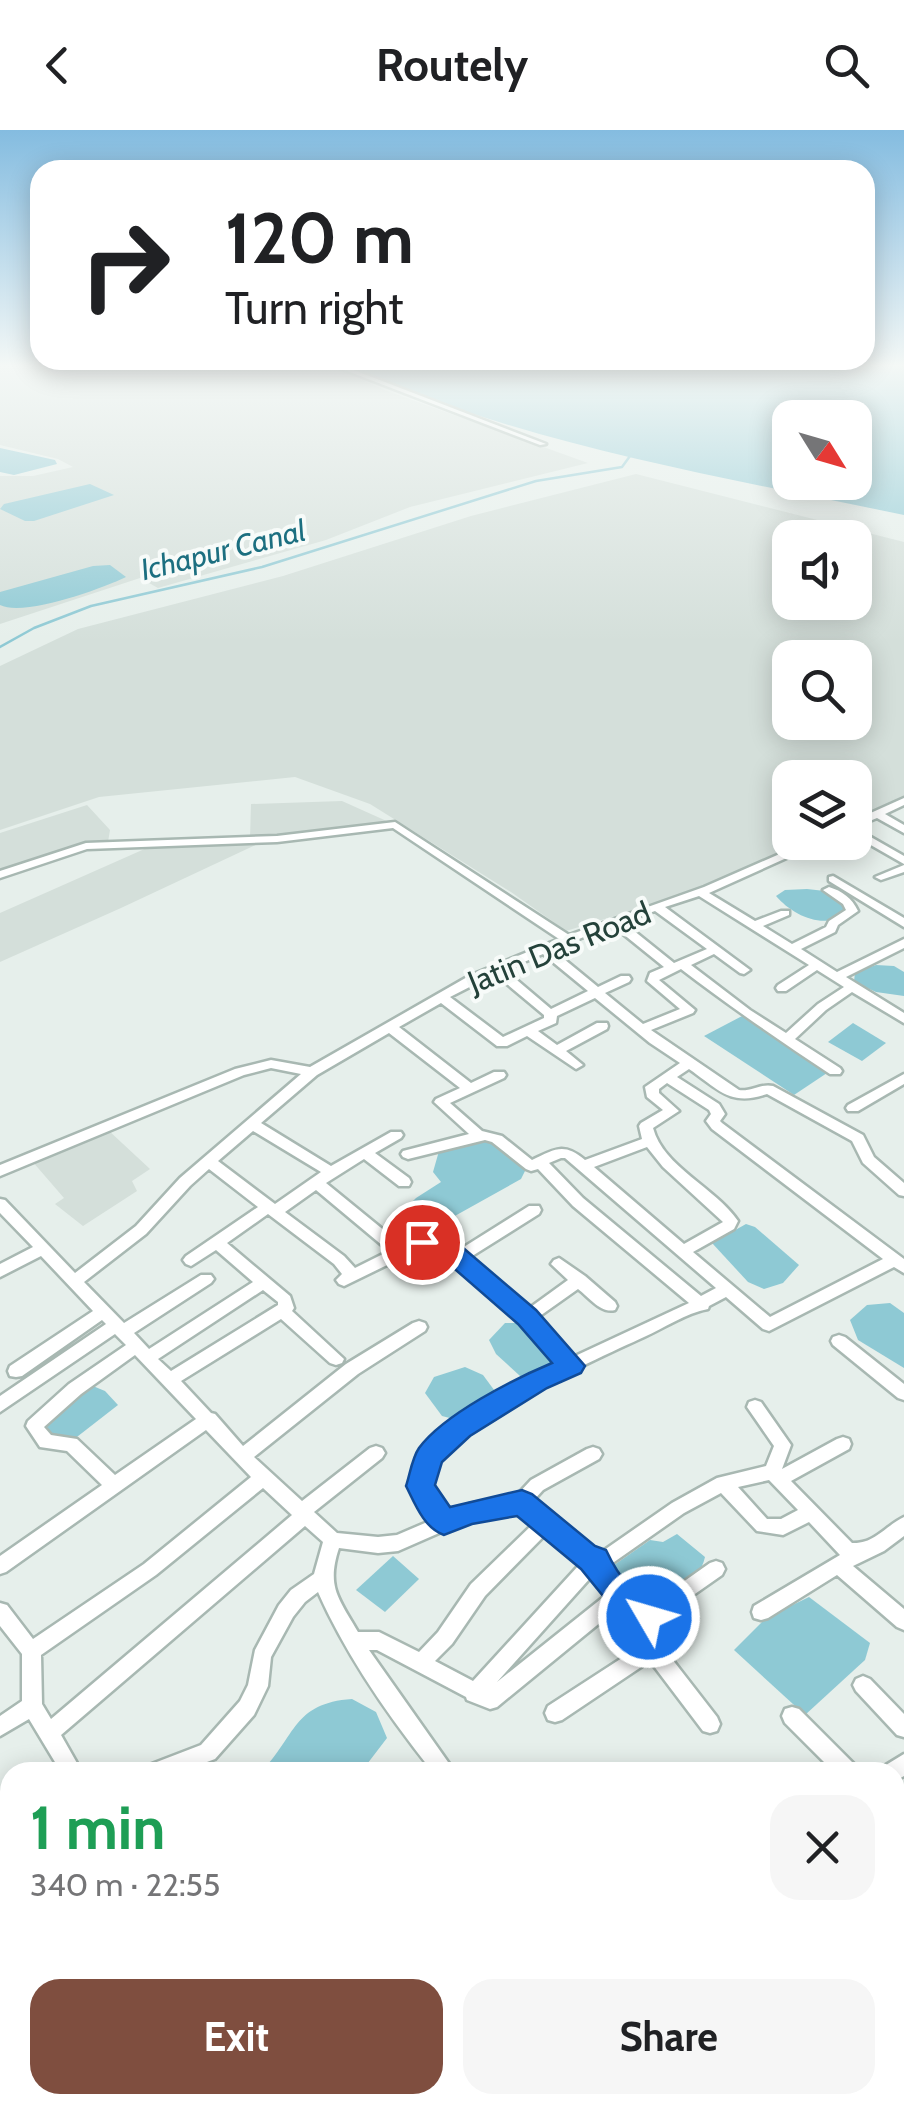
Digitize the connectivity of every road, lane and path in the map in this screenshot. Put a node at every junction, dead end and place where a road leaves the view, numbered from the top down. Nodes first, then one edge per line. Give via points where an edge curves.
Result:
1 (904, 801) edge
2 (876, 813) junction
3 (872, 816) edge
4 (904, 830) edge
5 (872, 840) edge
6 (775, 860) edge
7 (904, 864) edge
8 (0, 875) edge
9 (881, 877) dead end
10 (700, 892) junction
11 (656, 906) junction
12 (785, 913) dead end
13 (614, 920) junction
14 (904, 922) edge
15 (754, 926) junction
16 (567, 940) junction
17 (903, 944) edge
18 (544, 949) junction
19 (714, 950) junction
20 (790, 950) junction
21 (677, 966) junction
22 (816, 966) junction
23 (497, 969) junction
24 (744, 970) dead end
25 (836, 978) junction
26 (625, 979) dead end
27 (852, 987) junction
28 (782, 988) dead end
29 (598, 992) junction
30 (442, 997) junction
31 (550, 1014) junction
32 (904, 1019) edge
33 (602, 1026) dead end
34 (391, 1028) junction
35 (642, 1029) junction
36 (529, 1031) junction
37 (787, 1040) junction
38 (556, 1051) junction
39 (689, 1063) junction
40 (576, 1066) dead end
41 (835, 1071) dead end
42 (312, 1072) junction
43 (499, 1075) dead end
44 (667, 1076) junction
45 (904, 1078) edge
46 (466, 1088) junction
47 (853, 1108) dead end
48 (252, 1124) junction
49 (396, 1135) dead end
50 (479, 1136) junction
51 (648, 1142) junction
52 (365, 1153) junction
53 (408, 1154) dead end
54 (209, 1162) junction
55 (540, 1162) junction
56 (583, 1166) junction
57 (0, 1171) edge
58 (332, 1172) junction
59 (317, 1182) junction
60 (404, 1182) dead end
61 (900, 1183) edge
62 (0, 1204) edge
63 (271, 1210) junction
64 (534, 1210) dead end
65 (218, 1243) junction
66 (44, 1248) junction
67 (683, 1251) junction
68 (401, 1253) junction
69 (457, 1258) junction
70 (191, 1260) dead end
71 (900, 1263) edge
72 (559, 1264) dead end
73 (0, 1272) edge
74 (206, 1280) dead end
75 (580, 1280) junction
76 (75, 1281) junction
77 (264, 1282) junction
78 (726, 1290) junction
79 (702, 1305) junction
80 (610, 1306) dead end
81 (104, 1311) junction
82 (282, 1311) junction
83 (527, 1317) junction
84 (419, 1327) dead end
85 (120, 1329) junction
86 (839, 1341) dead end
87 (142, 1352) junction
88 (336, 1358) dead end
89 (572, 1366) junction
90 (16, 1371) dead end
91 (168, 1381) junction
92 (904, 1394) edge
93 (0, 1404) edge
94 (755, 1407) dead end
95 (209, 1419) junction
96 (843, 1444) dead end
97 (376, 1452) dead end
98 (593, 1454) dead end
99 (243, 1456) junction
100 (776, 1476) junction
101 (263, 1478) junction
102 (723, 1482) junction
103 (114, 1485) junction
104 (522, 1502) junction
105 (811, 1512) junction
106 (302, 1515) junction
107 (444, 1522) junction
108 (546, 1523) junction
109 (904, 1525) edge
110 (332, 1540) junction
111 (858, 1554) junction
112 (594, 1561) junction
113 (0, 1566) edge
114 (841, 1567) junction
115 (716, 1569) dead end
116 (322, 1578) junction
117 (618, 1596) junction
118 (0, 1611) edge
119 (761, 1612) dead end
120 (642, 1618) junction
121 (904, 1620) edge
122 (355, 1641) junction
123 (654, 1648) junction
124 (31, 1652) junction
125 (420, 1664) junction
126 (863, 1685) dead end
127 (474, 1694) junction
128 (32, 1706) junction
129 (555, 1713) dead end
130 (792, 1716) dead end
131 (710, 1724) dead end
132 (0, 1727) edge
133 (904, 1728) edge
134 (49, 1733) junction
135 (66, 1762) edge
136 (198, 1762) edge
137 (437, 1762) edge
138 (838, 1762) edge

1 - 2 street
2 - 3 street
2 - 4 street
5 - 7 street
6 - 10 street, Jatin Das Road
7 - 9 street
8 - 16 street via 86,846 277,839 395,825
10 - 11 street, Jatin Das Road
10 - 15 street
11 - 13 street, Jatin Das Road
11 - 19 street
12 - 15 street
13 - 16 street, Jatin Das Road
13 - 21 street
14 - 20 street via 831,884 852,911
15 - 20 street
16 - 18 street, Jatin Das Road
17 - 25 street
18 - 23 street, Jatin Das Road
18 - 29 street
19 - 21 street
19 - 24 street
20 - 22 street
21 - 35 street via 653,981 689,1010
21 - 37 street
22 - 25 street
22 - 28 street
23 - 30 street, Jatin Das Road
23 - 31 street
25 - 27 street
26 - 29 street
27 - 32 street
27 - 37 street
29 - 31 street
29 - 35 street
30 - 34 street, Jatin Das Road
30 - 36 street via 498,1041
31 - 36 street via 551,1020
33 - 38 street
34 - 42 street, Jatin Das Road
34 - 46 street
35 - 39 street
36 - 38 street
37 - 41 street
38 - 40 street
39 - 44 street
39 - 61 street via 735,1094 768,1089 834,1124 858,1138 868,1160
42 - 48 street, Jatin Das Road
42 - 57 street via 270,1064 240,1072
43 - 46 street
44 - 51 street via 650,1090 672,1111 646,1126
44 - 71 street via 718,1110 717,1126
45 - 47 street
46 - 50 street via 442,1106
48 - 54 street, Jatin Das Road
48 - 58 street
49 - 52 street
50 - 53 street
50 - 55 street via 497,1139 525,1164
51 - 56 street
51 - 67 street via 730,1220
52 - 58 street
52 - 60 street
54 - 63 street
54 - 76 street, Jatin Das Road via 140,1230
55 - 56 street via 565,1152
55 - 79 street
56 - 67 street
58 - 59 street
59 - 63 street
59 - 68 street
62 - 66 street
63 - 65 street
63 - 68 street via 339,1260 349,1278
64 - 69 street
65 - 70 street
65 - 77 street
66 - 73 street
66 - 76 street
67 - 78 street
68 - 69 street via 431,1240
69 - 83 street
71 - 78 street via 775,1325
72 - 75 street
74 - 85 street
75 - 80 street
75 - 83 street
76 - 81 street
77 - 82 street via 285,1300
77 - 87 street
78 - 79 street
79 - 89 street
81 - 85 street
81 - 90 street
82 - 88 street
82 - 91 street
83 - 89 street
84 - 99 street via 352,1368
85 - 87 street
85 - 93 street
86 - 92 street
87 - 91 street
87 - 103 street via 74,1388 34,1426 46,1442 72,1444
89 - 107 street via 460,1428 429,1456 421,1486
91 - 95 street
94 - 100 street via 782,1445
95 - 99 street
95 - 103 street
96 - 100 street
97 - 106 street
98 - 104 street via 537,1484
99 - 101 street
100 - 102 street
100 - 105 street
101 - 106 street
101 - 124 street via 187,1543
102 - 105 street via 764,1526 783,1527
102 - 112 street via 604,1561
103 - 113 street
104 - 107 street
104 - 108 street
105 - 111 street
106 - 110 street
106 - 134 street
107 - 110 street via 398,1542
108 - 112 street
108 - 125 street via 478,1590
109 - 111 street
110 - 116 street
111 - 114 street
112 - 117 street
112 - 127 street
114 - 119 street
114 - 121 street
115 - 120 street
116 - 122 street
116 - 136 street via 298,1596 269,1640 254,1698
117 - 120 street
117 - 127 street via 494,1698
118 - 124 street
120 - 123 street
122 - 125 street via 379,1641
122 - 137 street
123 - 129 street
123 - 131 street
124 - 128 street
125 - 127 street
126 - 133 street
128 - 132 street
128 - 134 street
130 - 138 street
134 - 135 street

